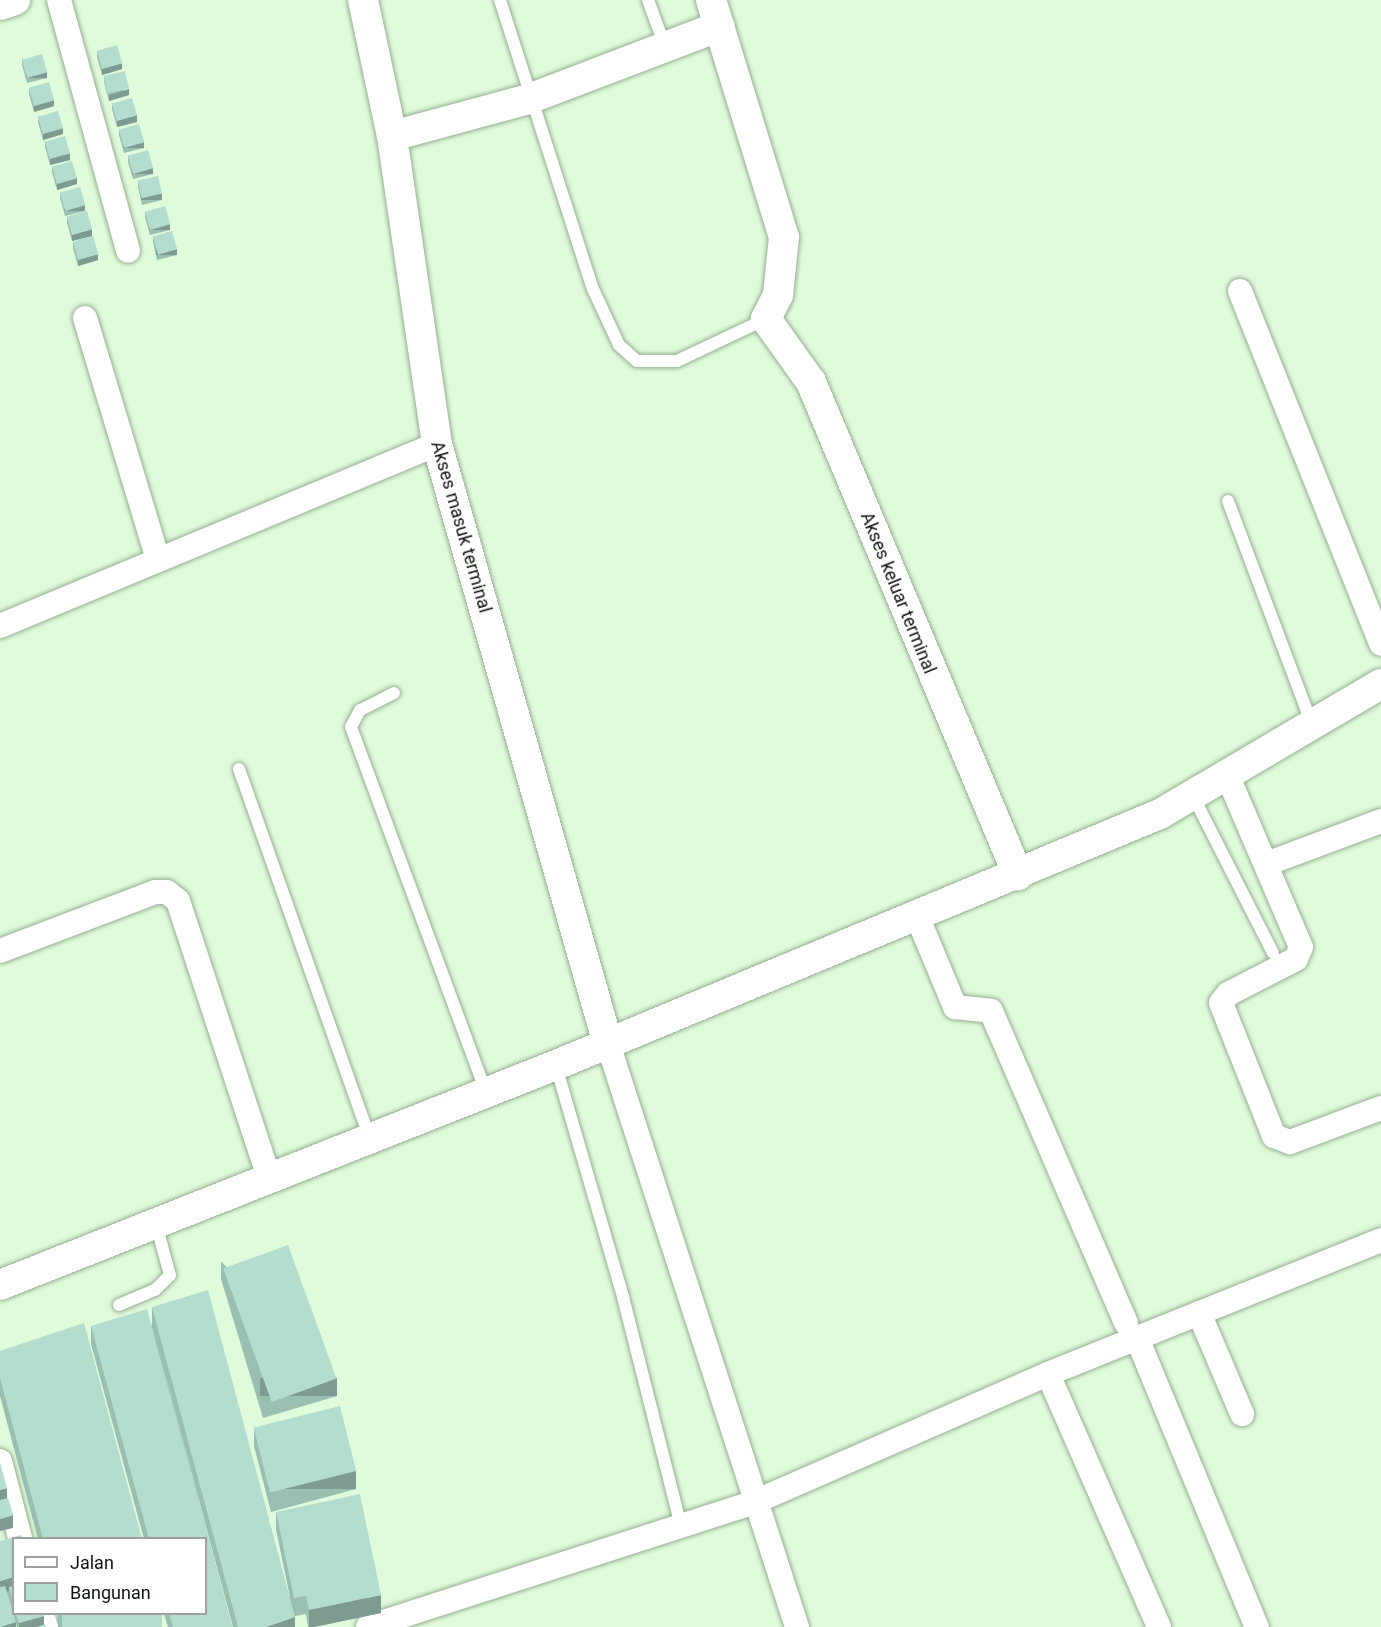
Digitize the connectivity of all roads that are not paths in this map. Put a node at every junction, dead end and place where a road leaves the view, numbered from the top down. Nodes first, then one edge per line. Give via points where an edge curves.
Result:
1 (15, 0) edge
2 (59, 0) edge
3 (363, 0) edge
4 (500, 0) edge
5 (648, 0) edge
6 (0, 4) edge
7 (715, 13) edge
8 (665, 46) junction
9 (529, 99) junction
10 (392, 136) junction
11 (128, 251) dead end
12 (1240, 291) dead end
13 (85, 318) dead end
14 (766, 319) junction
15 (436, 444) junction
16 (1228, 501) dead end
17 (157, 556) junction
18 (0, 626) edge
19 (1381, 644) edge
20 (1381, 684) edge
21 (394, 693) dead end
22 (1312, 726) junction
23 (238, 770) dead end
24 (1228, 777) junction
25 (1194, 796) junction
26 (1381, 820) edge
27 (1266, 864) junction
28 (1018, 875) junction
29 (917, 915) junction
30 (0, 951) edge
31 (1273, 953) dead end
32 (608, 1044) junction
33 (556, 1065) junction
34 (486, 1092) junction
35 (1381, 1108) edge
36 (370, 1138) junction
37 (270, 1178) junction
38 (156, 1223) junction
39 (1381, 1240) edge
40 (0, 1285) edge
41 (119, 1305) dead end
42 (1199, 1313) junction
43 (1132, 1330) junction
44 (1048, 1374) junction
45 (1242, 1414) dead end
46 (0, 1461) edge
47 (757, 1501) junction
48 (681, 1526) junction
49 (13, 1537) edge
50 (368, 1627) edge
51 (797, 1627) edge
52 (1159, 1627) edge
53 (1257, 1627) edge

1 - 6 street
2 - 11 street
3 - 10 street, Akses masuk terminal
4 - 9 lane
5 - 8 lane
7 - 8 street
7 - 14 street via 784,237 778,295
8 - 9 street
9 - 10 street
9 - 14 lane via 593,289 619,345 637,361 677,361
10 - 15 street, Akses masuk terminal
12 - 19 street
13 - 17 street
14 - 28 street, Akses keluar terminal via 811,382
15 - 17 street
15 - 32 street, Akses masuk terminal
16 - 22 lane
17 - 18 street
20 - 22 street
21 - 34 lane via 360,710 351,727
22 - 24 street
23 - 36 lane
24 - 25 street
24 - 27 street
25 - 28 street
25 - 31 lane
26 - 27 street
27 - 35 street via 1301,954 1228,994 1221,1003 1274,1136 1290,1142
28 - 29 street
29 - 32 street
29 - 43 street via 955,1007 991,1011
30 - 37 street via 155,892 167,892 178,901
32 - 33 street
32 - 47 street
33 - 34 street
33 - 48 lane via 623,1297
34 - 36 street
36 - 37 street
37 - 38 street
38 - 40 street
38 - 41 lane via 170,1275 155,1290
39 - 42 street
42 - 43 street
42 - 45 street
43 - 44 street
43 - 53 street
44 - 47 street
44 - 52 street
46 - 49 street
47 - 48 street
47 - 51 street
48 - 50 street

